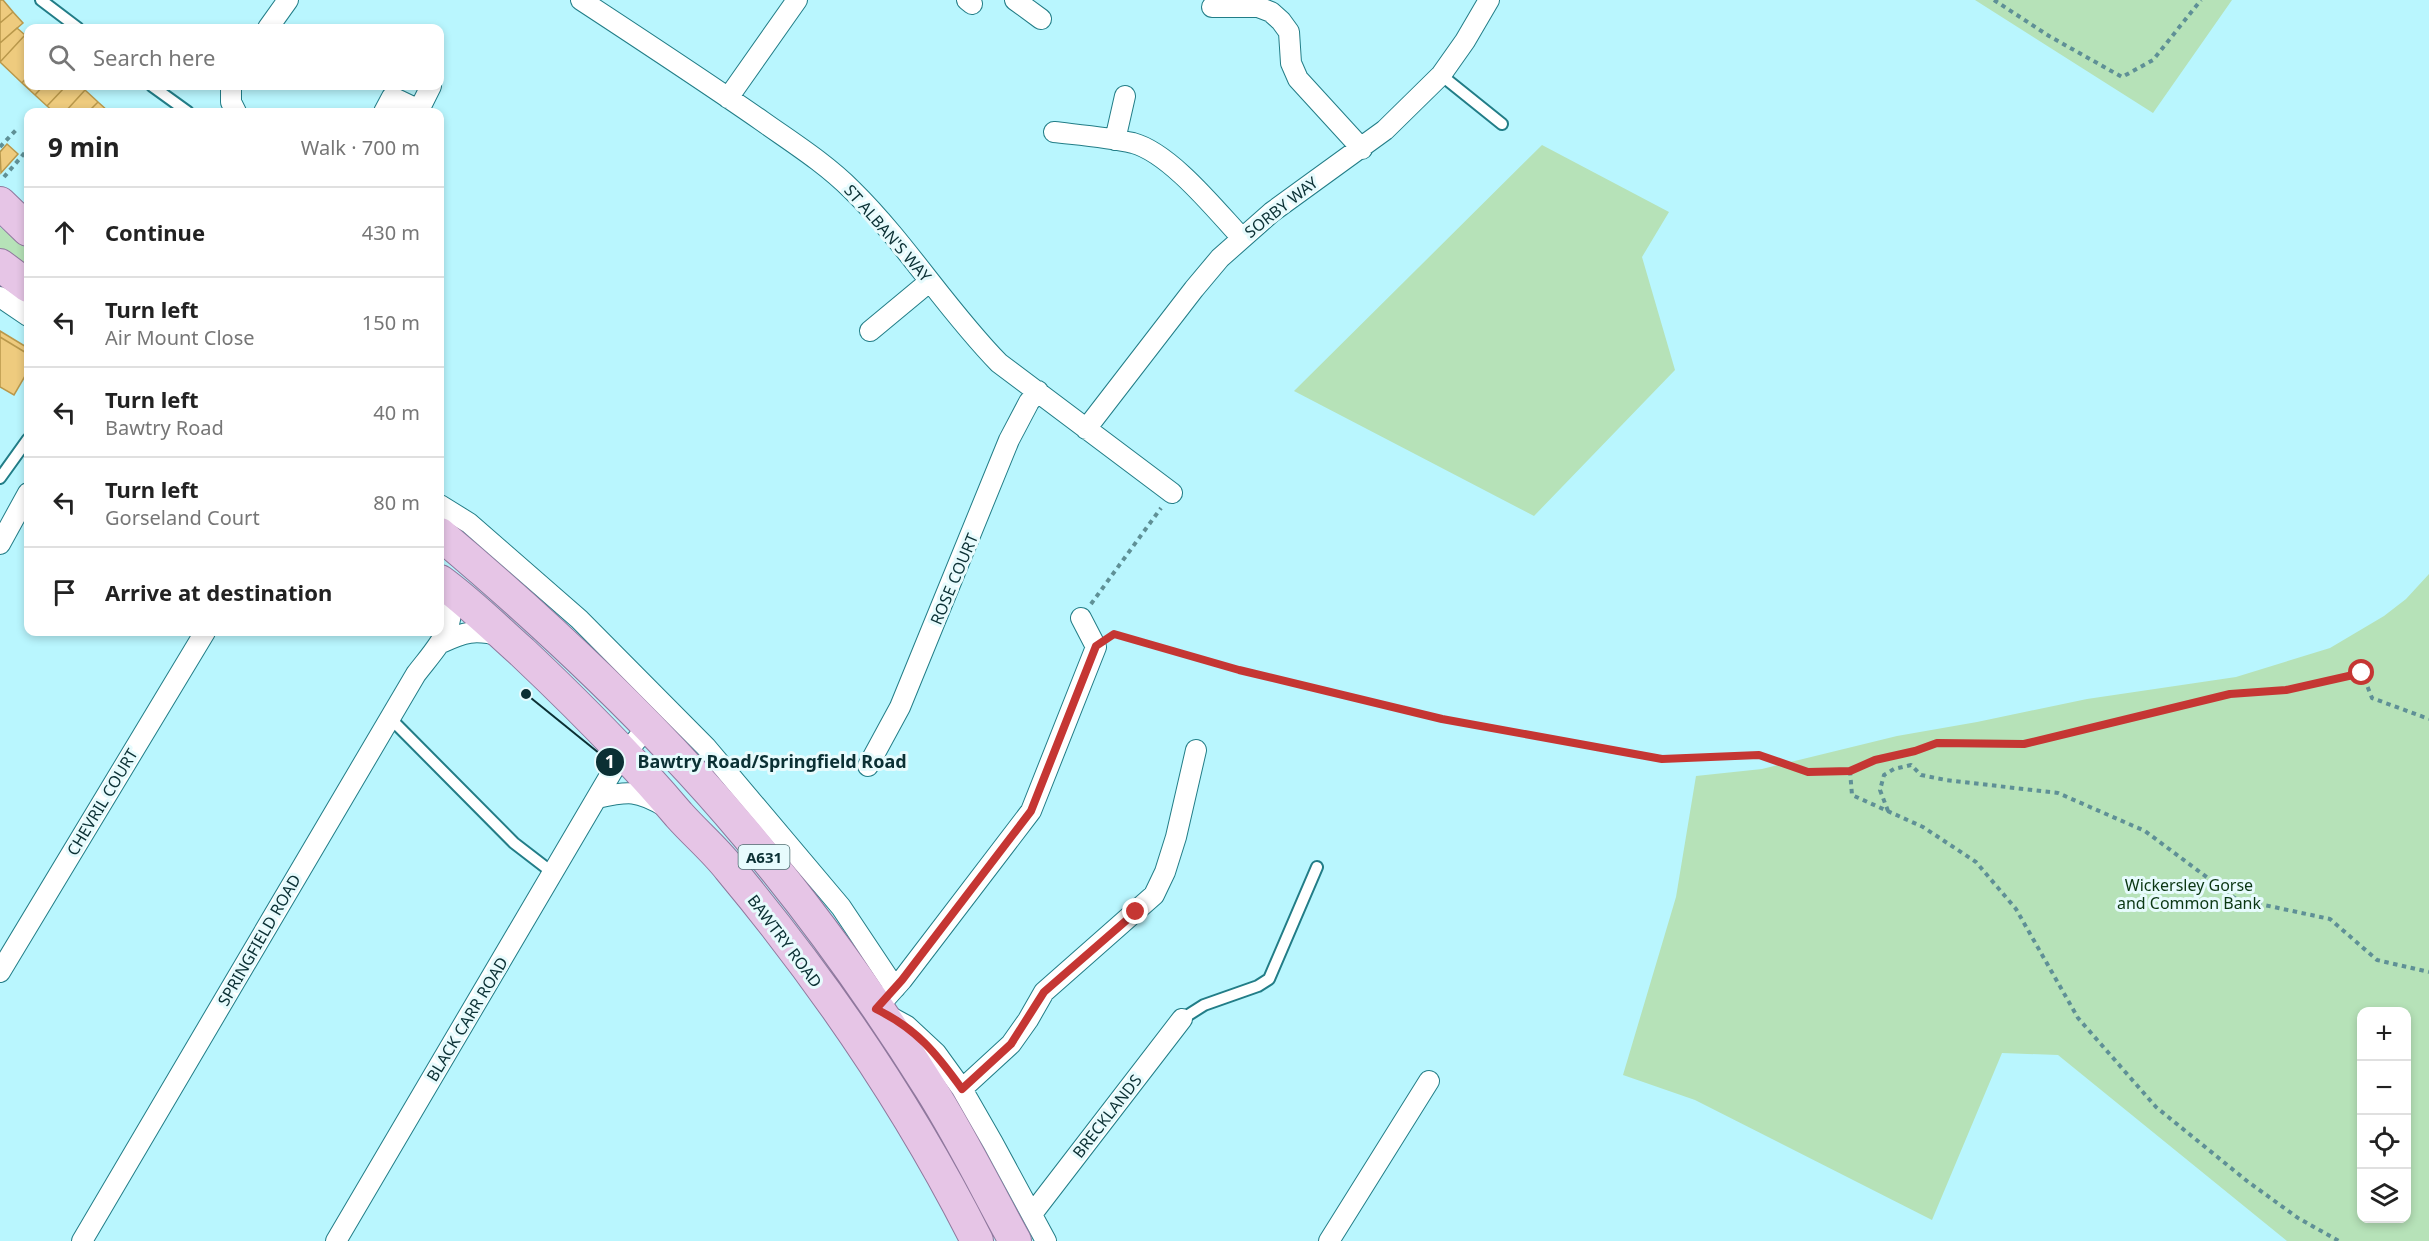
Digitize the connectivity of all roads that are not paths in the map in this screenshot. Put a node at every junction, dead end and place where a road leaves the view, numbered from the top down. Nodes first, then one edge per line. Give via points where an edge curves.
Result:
1 (41, 0) edge
2 (288, 0) edge
3 (581, 0) edge
4 (797, 0) edge
5 (1015, 0) edge
6 (1489, 0) edge
7 (1224, 4) edge
8 (1041, 19) dead end
9 (73, 24) edge
10 (271, 24) edge
11 (1441, 75) junction
12 (158, 90) edge
13 (231, 90) edge
14 (429, 90) edge
15 (1125, 96) dead end
16 (728, 98) junction
17 (182, 108) edge
18 (234, 108) edge
19 (386, 108) edge
20 (415, 108) edge
21 (420, 108) edge
22 (1502, 124) dead end
23 (1054, 132) dead end
24 (1115, 141) junction
25 (1362, 149) junction
26 (2, 190) edge
27 (24, 224) edge
28 (1241, 237) junction
29 (0, 265) edge
30 (929, 282) junction
31 (24, 283) edge
32 (0, 297) edge
33 (24, 313) edge
34 (870, 331) dead end
35 (1038, 391) junction
36 (1086, 429) junction
37 (24, 445) edge
38 (0, 478) edge
39 (1172, 493) road end
40 (24, 500) edge
41 (444, 508) edge
42 (444, 537) edge
43 (1, 539) edge
44 (444, 585) edge
45 (444, 586) edge
46 (1081, 618) road end
47 (203, 636) edge
48 (506, 638) junction
49 (441, 643) junction
50 (390, 718) junction
51 (648, 726) junction
52 (1196, 750) dead end
53 (624, 753) junction
54 (868, 766) dead end
55 (693, 774) junction
56 (597, 798) junction
57 (673, 807) junction
58 (1317, 867) dead end
59 (553, 873) junction
60 (0, 972) edge
61 (886, 998) junction
62 (1182, 1019) joint
63 (1429, 1081) dead end
64 (962, 1089) junction
65 (1032, 1214) junction
66 (82, 1241) edge
67 (336, 1241) edge
68 (977, 1241) edge
69 (1015, 1241) edge
70 (1046, 1241) edge
71 (1329, 1241) edge

1 - 9 lane
2 - 10 street
3 - 16 street, ST ALBAN'S WAY
4 - 16 street
5 - 8 street
6 - 11 street, SORBY WAY
7 - 25 street via 1258,7 1281,21 1289,32 1291,63 1298,79
11 - 22 lane
11 - 25 street, SORBY WAY
12 - 17 lane
13 - 18 street
14 - 21 street
15 - 24 street
16 - 30 street, ST ALBAN'S WAY via 844,182
19 - 20 street via 392,97
23 - 24 street
24 - 28 street via 1135,144 1173,167
25 - 28 street, SORBY WAY via 1314,180
26 - 27 main road
28 - 36 street, SORBY WAY via 1194,289
29 - 31 main road
30 - 34 street
30 - 35 street, ST ALBAN'S WAY via 977,341 999,363
32 - 33 street
35 - 36 street, ST ALBAN'S WAY
35 - 54 street, ROSE COURT via 1010,440 900,707
36 - 39 street, ST ALBAN'S WAY
37 - 38 lane
40 - 43 street
41 - 61 street, BAWTRY ROAD via 469,524 579,619 706,747 841,907
42 - 51 main road, BAWTRY ROAD / A631
44 - 48 main road, BAWTRY ROAD / A631
45 - 49 street, SPRINGFIELD ROAD via 450,597 451,619
46 - 61 street via 1096,646 1031,811
47 - 60 street, CHEVRIL COURT
48 - 49 street via 478,631
48 - 53 main road, BAWTRY ROAD / A631
49 - 50 street, SPRINGFIELD ROAD via 416,674
50 - 59 lane via 514,843
50 - 66 street, SPRINGFIELD ROAD
51 - 53 street, BLACK CARR ROAD
51 - 55 main road, BAWTRY ROAD / A631
52 - 64 street via 1166,872 1154,895 1044,992 1011,1044
53 - 56 street, BLACK CARR ROAD
53 - 57 main road, BAWTRY ROAD / A631
55 - 57 main road
55 - 61 main road, BAWTRY ROAD / A631
56 - 57 street via 626,792
56 - 59 street, BLACK CARR ROAD
57 - 68 main road, BAWTRY ROAD / A631 via 770,918 840,1014 891,1090
58 - 62 lane via 1269,979 1204,1005
59 - 67 street, BLACK CARR ROAD
61 - 64 street, BAWTRY ROAD via 907,1026 936,1053
61 - 69 main road, BAWTRY ROAD / A631 via 930,1088
62 - 65 street, BRECKLANDS
63 - 71 street
64 - 65 street, BAWTRY ROAD
65 - 70 street, BAWTRY ROAD

